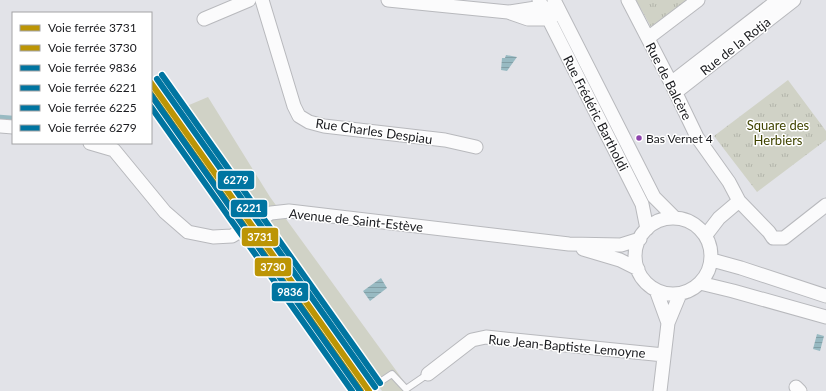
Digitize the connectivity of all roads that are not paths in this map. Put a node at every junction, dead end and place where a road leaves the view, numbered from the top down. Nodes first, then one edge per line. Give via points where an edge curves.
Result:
1 (249, 0) edge
2 (262, 0) edge
3 (388, 0) edge
4 (628, 0) edge
5 (698, 0) edge
6 (794, 0) edge
7 (774, 1) edge
8 (540, 3) edge
9 (557, 6) edge
10 (508, 12) junction
11 (204, 19) dead end
12 (548, 20) junction
13 (648, 38) junction
14 (674, 87) junction
15 (0, 126) edge
16 (12, 127) edge
17 (93, 144) edge
18 (476, 147) dead end
19 (739, 201) junction
20 (826, 206) edge
21 (674, 218) junction
22 (644, 234) junction
23 (706, 235) junction
24 (569, 244) junction
25 (712, 260) junction
26 (638, 269) junction
27 (700, 283) junction
28 (656, 290) junction
29 (680, 294) junction
30 (826, 296) edge
31 (826, 317) edge
32 (668, 323) junction
33 (664, 355) junction
34 (428, 374) joint
35 (377, 384) dead end
36 (660, 391) edge

1 - 11 street
2 - 18 street, Rue Charles Despiau via 299,116 324,126 445,140
3 - 10 street
4 - 13 street, Rue de Balcère
5 - 13 street
6 - 14 street, Rue de la Rotja
7 - 14 street, Rue de la Rotja
8 - 9 street
8 - 10 street
8 - 12 street, Rue Frédéric Bartholdi
9 - 12 street
9 - 21 street, Rue Frédéric Bartholdi via 654,196
10 - 12 street via 528,19
12 - 22 street, Rue Frédéric Bartholdi via 642,204
13 - 14 street, Rue de Balcère
14 - 19 street, Rue de Balcère via 698,137
15 - 16 street
17 - 24 street, Avenue de Saint-Estève via 114,150 165,212 188,232 213,237 232,236 271,213 289,211
19 - 20 street, Rue de Balcère via 773,238 784,238
19 - 23 street
21 - 22 street via 660,221
21 - 23 street via 687,220
22 - 24 street, Avenue de Saint-Estève via 621,245
22 - 26 street via 636,248 635,259
23 - 25 street via 711,247
24 - 26 street, Avenue de Saint-Estève via 620,260
25 - 27 street via 708,273
25 - 30 street
26 - 28 street via 648,285
27 - 29 street
27 - 31 street
28 - 29 street via 667,294
28 - 32 street
29 - 32 street
32 - 33 street
33 - 34 street, Rue Jean-Baptiste Lemoyne via 486,337 472,340
33 - 36 street
34 - 35 lane, Rue Jean-Baptiste Lemoyne via 406,389 392,374

